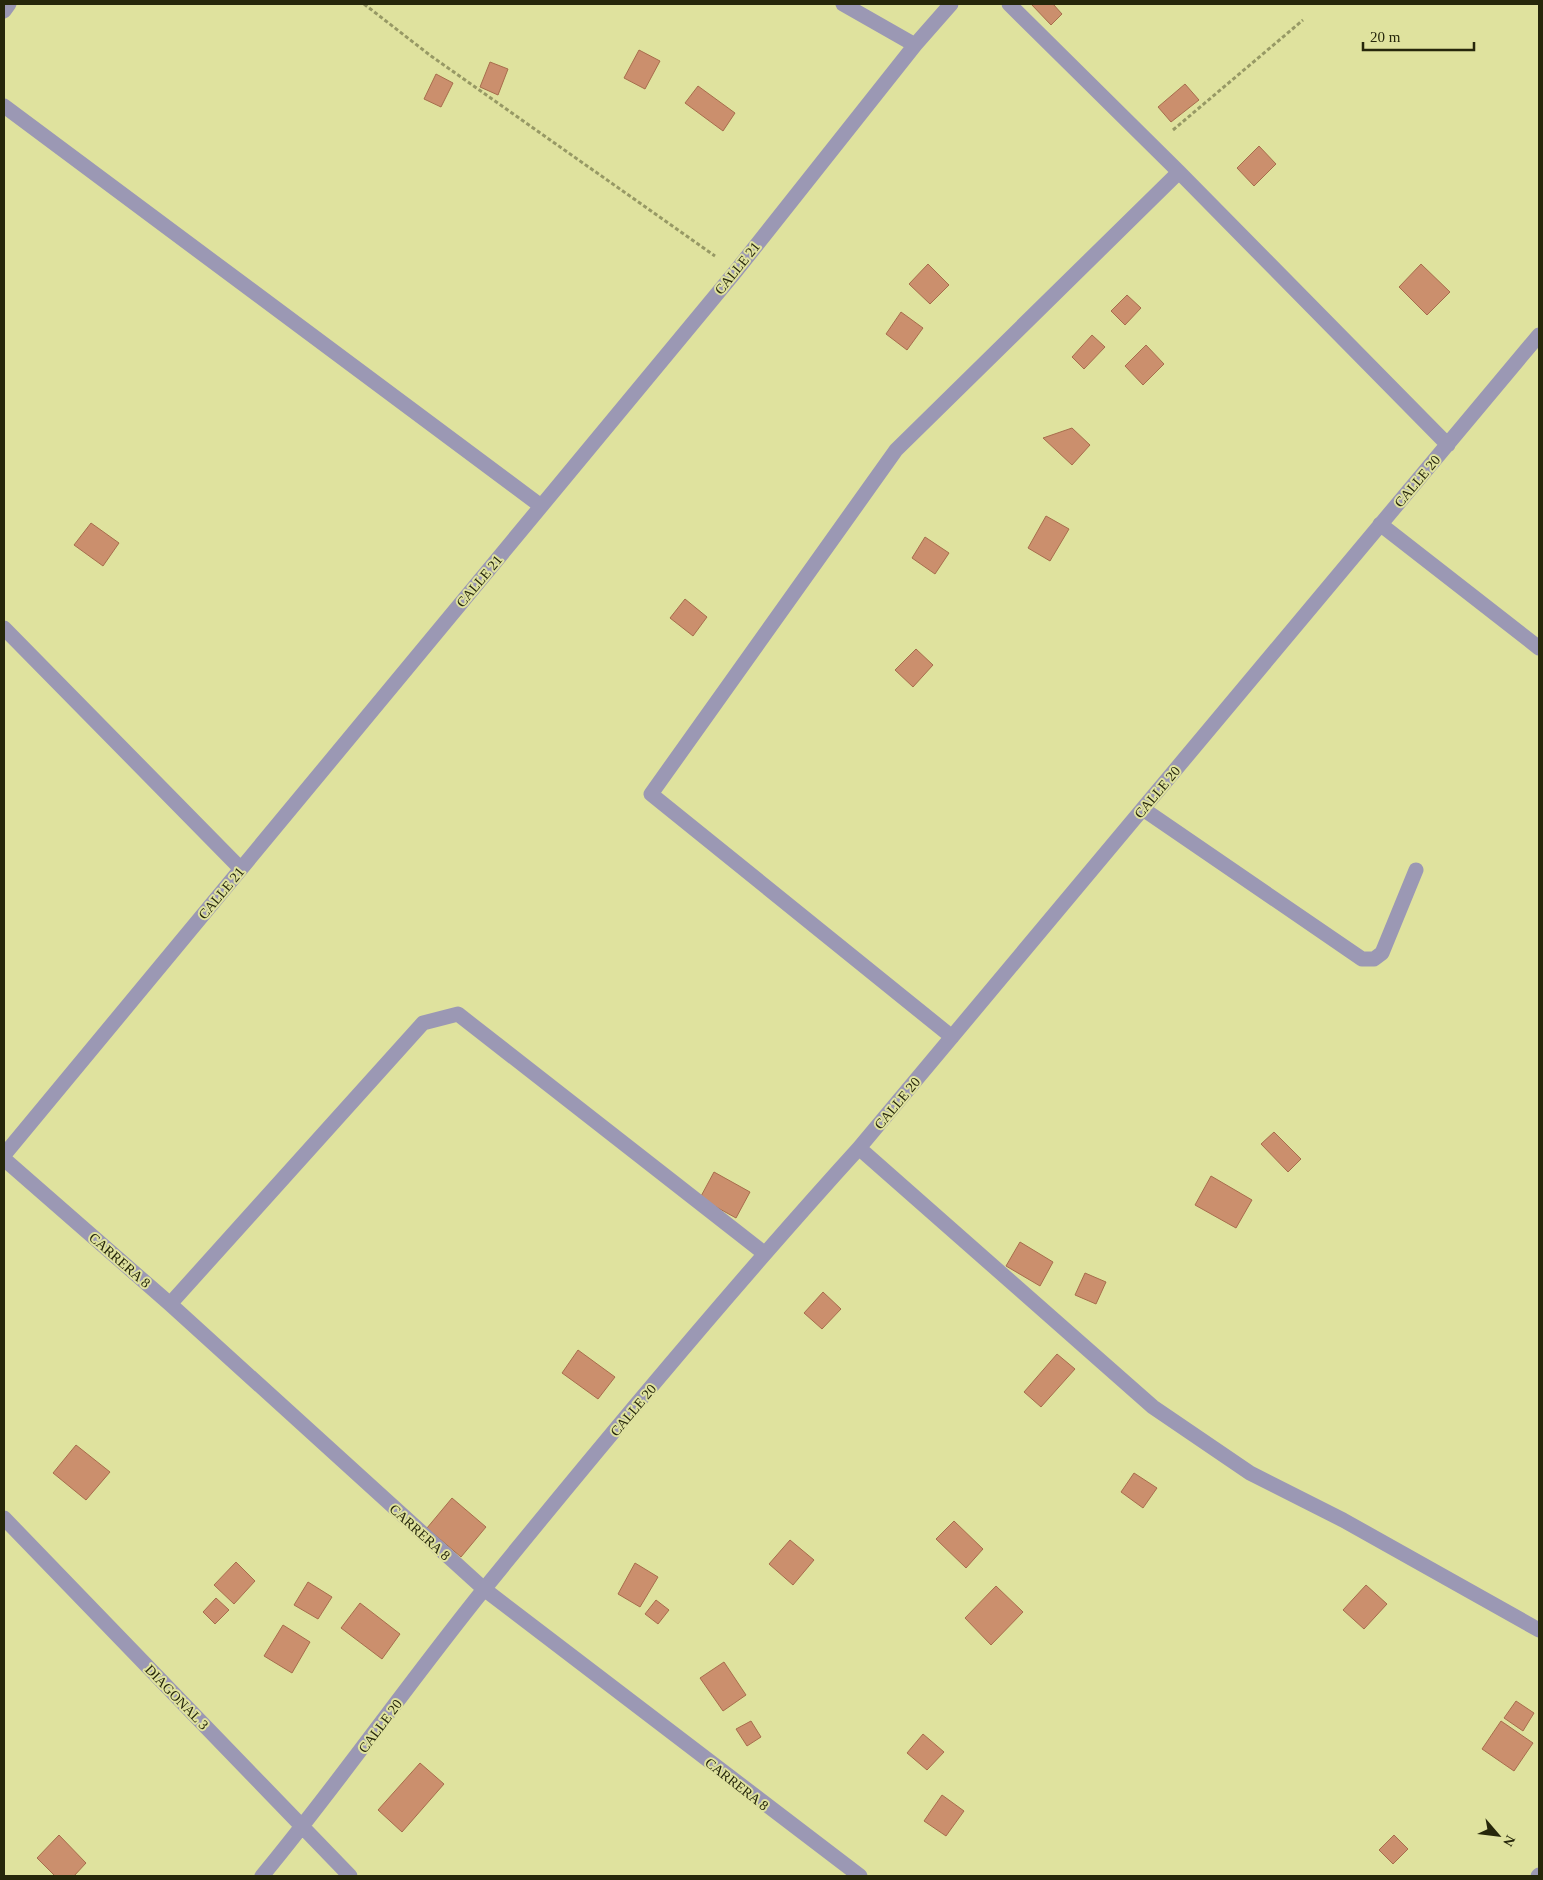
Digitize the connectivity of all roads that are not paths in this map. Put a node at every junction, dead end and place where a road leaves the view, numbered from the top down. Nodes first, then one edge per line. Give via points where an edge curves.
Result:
1 (9, 4) edge
2 (843, 4) edge
3 (951, 4) edge
4 (1009, 4) edge
5 (4, 11) edge
6 (915, 45) junction
7 (4, 106) edge
8 (1178, 172) junction
9 (1539, 335) edge
10 (1448, 445) junction
11 (541, 506) junction
12 (1380, 524) junction
13 (4, 628) edge
14 (1539, 648) edge
15 (1143, 809) junction
16 (241, 869) junction
17 (1416, 870) dead end
18 (952, 1037) junction
19 (859, 1148) junction
20 (4, 1155) edge
21 (4, 1159) edge
22 (764, 1253) junction
23 (170, 1304) junction
24 (4, 1518) edge
25 (484, 1590) junction
26 (1539, 1630) edge
27 (302, 1828) junction
28 (262, 1876) edge
29 (350, 1876) edge
30 (860, 1876) edge

1 - 5 street
2 - 6 street
3 - 6 street, CALLE 21
4 - 8 street
6 - 11 street, CALLE 21 via 736,271
7 - 11 street
8 - 10 street
8 - 18 street via 896,450 651,794
9 - 10 street, CALLE 20
10 - 12 street, CALLE 20
11 - 16 street, CALLE 21
12 - 14 street
12 - 15 street, CALLE 20
13 - 16 street
15 - 17 street via 1362,959 1374,959 1382,953
15 - 18 street, CALLE 20
16 - 20 street, CALLE 21
18 - 19 street, CALLE 20
19 - 22 street, CALLE 20
19 - 26 street via 1153,1407 1250,1473 1343,1520
21 - 23 street, CARRERA 8
22 - 23 street via 458,1014 423,1023
22 - 25 street, CALLE 20
23 - 25 street, CARRERA 8
24 - 27 street, DIAGONAL 3
25 - 27 street, CALLE 20
25 - 30 street, CARRERA 8
27 - 28 street, CALLE 20
27 - 29 street, DIAGONAL 3

